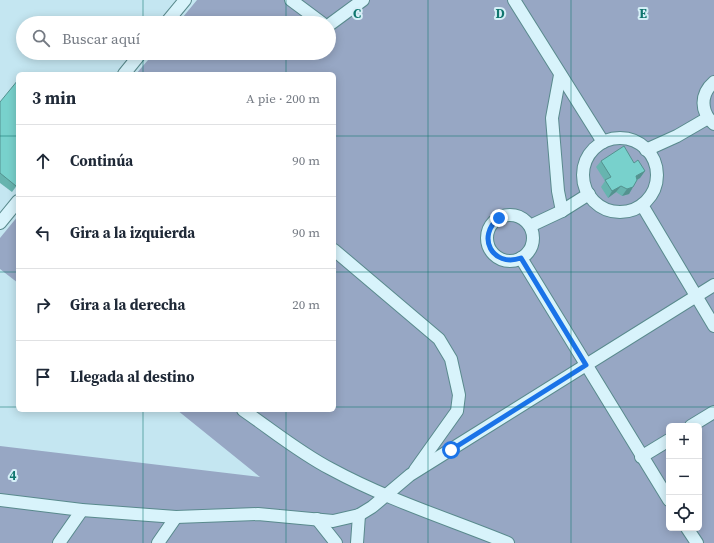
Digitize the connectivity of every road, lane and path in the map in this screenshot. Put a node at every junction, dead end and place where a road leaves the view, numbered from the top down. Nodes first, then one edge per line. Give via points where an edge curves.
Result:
1 (185, 0) edge
2 (291, 0) edge
3 (363, 0) edge
4 (514, 0) edge
5 (172, 16) edge
6 (313, 16) edge
7 (336, 20) edge
8 (135, 60) edge
9 (126, 72) edge
10 (560, 75) junction
11 (714, 82) edge
12 (711, 121) edge
13 (603, 142) junction
14 (646, 150) junction
15 (589, 194) junction
16 (16, 203) edge
17 (642, 205) junction
18 (562, 210) junction
19 (0, 223) edge
20 (530, 226) junction
21 (336, 252) edge
22 (521, 258) junction
23 (714, 285) edge
24 (696, 296) junction
25 (714, 326) edge
26 (586, 365) junction
27 (246, 412) edge
28 (714, 412) edge
29 (696, 423) edge
30 (666, 442) edge
31 (642, 457) junction
32 (410, 476) junction
33 (666, 495) edge
34 (385, 496) junction
35 (0, 500) edge
36 (82, 510) junction
37 (359, 515) junction
38 (176, 517) junction
39 (317, 519) junction
40 (689, 531) edge
41 (59, 543) edge
42 (158, 543) edge
43 (336, 543) edge
44 (357, 543) edge
45 (506, 543) edge
46 (697, 543) edge

1 - 5 lane
2 - 6 lane
3 - 7 lane
4 - 10 lane
8 - 9 lane
10 - 13 lane
10 - 18 lane via 552,118
11 - 12 lane via 704,95 704,111
12 - 14 lane
13 - 14 lane via 626,139 638,143
13 - 15 lane via 593,150 585,163 583,177
14 - 17 lane via 652,156 656,168 656,184 649,199
15 - 17 lane via 600,206 614,212 630,211
15 - 18 lane
16 - 19 lane
17 - 24 lane
18 - 20 lane
20 - 22 lane via 533,233 531,248
20 - 22 lane via 520,217 506,215 494,222 490,228 488,242 495,254 507,260
21 - 32 lane via 439,338 451,359 459,395 457,411
22 - 26 lane
23 - 24 lane
24 - 25 lane
24 - 26 lane
26 - 31 lane
26 - 32 lane
27 - 34 lane via 312,458
28 - 29 lane
30 - 31 lane
31 - 33 lane
32 - 34 lane
34 - 37 lane
34 - 45 lane
35 - 36 lane
36 - 38 lane
36 - 41 lane
37 - 39 lane via 333,521
37 - 44 lane
38 - 39 lane via 258,514
38 - 42 lane
39 - 43 lane
40 - 46 lane

